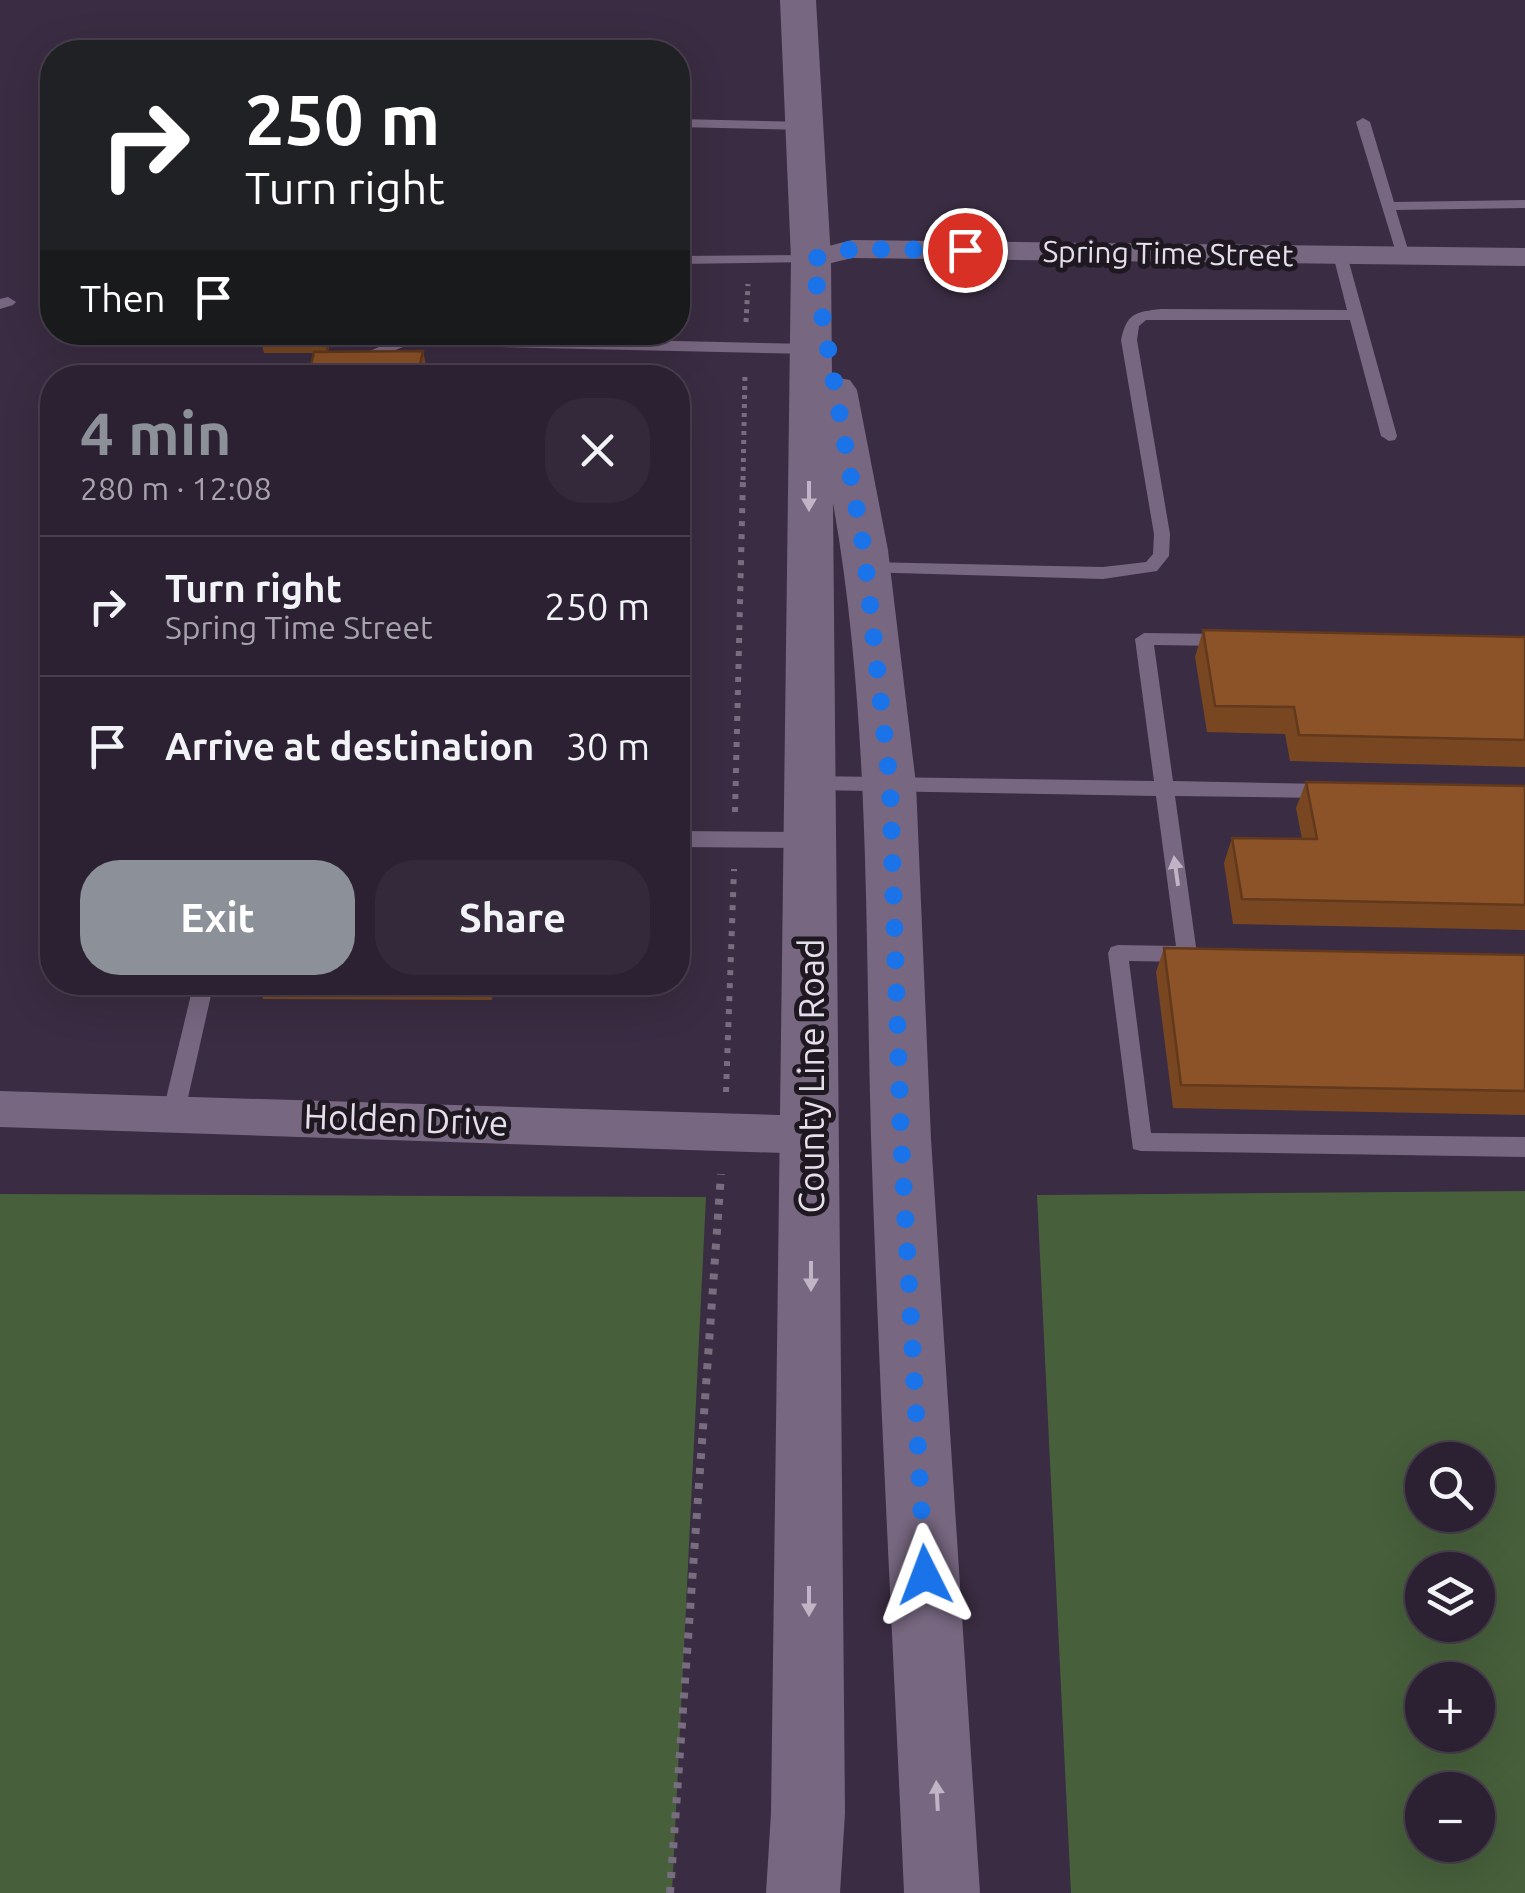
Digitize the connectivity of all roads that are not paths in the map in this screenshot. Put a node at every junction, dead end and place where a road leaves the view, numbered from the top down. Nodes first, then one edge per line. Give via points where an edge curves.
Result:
1 (798, 0) edge
2 (1363, 122) dead end
3 (690, 124) edge
4 (807, 126) junction
5 (1525, 204) edge
6 (1388, 206) junction
7 (1340, 255) junction
8 (1403, 256) junction
9 (1525, 257) edge
10 (812, 259) junction
11 (690, 260) edge
12 (1356, 315) junction
13 (390, 345) edge
14 (618, 345) edge
15 (810, 348) junction
16 (333, 364) edge
17 (1389, 436) dead end
18 (867, 568) junction
19 (1240, 641) edge
20 (810, 783) junction
21 (890, 784) junction
22 (1165, 788) junction
23 (1354, 791) edge
24 (690, 839) edge
25 (810, 840) junction
26 (201, 995) edge
27 (0, 1109) edge
28 (174, 1112) junction
29 (812, 1135) junction
30 (1525, 1147) edge
31 (803, 1893) edge
32 (942, 1893) edge

1 - 4 main road, County Line Road
2 - 6 lane
3 - 4 lane
4 - 10 main road, County Line Road
5 - 6 lane
6 - 8 lane
7 - 8 street, Spring Time Street
7 - 10 street, Spring Time Street via 852,249
7 - 12 lane
8 - 9 street, Spring Time Street
10 - 11 lane
10 - 15 main road, County Line Road
10 - 18 main road, County Line Road
12 - 17 lane
12 - 18 lane via 1161,314 1132,324 1129,340 1162,534 1161,556 1151,567 1103,574
13 - 16 lane via 368,358
14 - 15 lane
15 -> 20 main road, County Line Road
18 - 21 main road, County Line Road
19 - 22 lane via 1144,639
20 - 21 lane
20 - 25 main road, County Line Road
21 - 22 lane
32 -> 21 main road, County Line Road via 901,1139
22 - 23 lane
30 -> 22 lane via 1140,1142 1118,953 1197,954
24 - 25 lane
25 - 29 main road, County Line Road
26 - 28 lane
27 - 28 street, Holden Drive
28 - 29 street, Holden Drive
29 -> 31 main road, County Line Road

